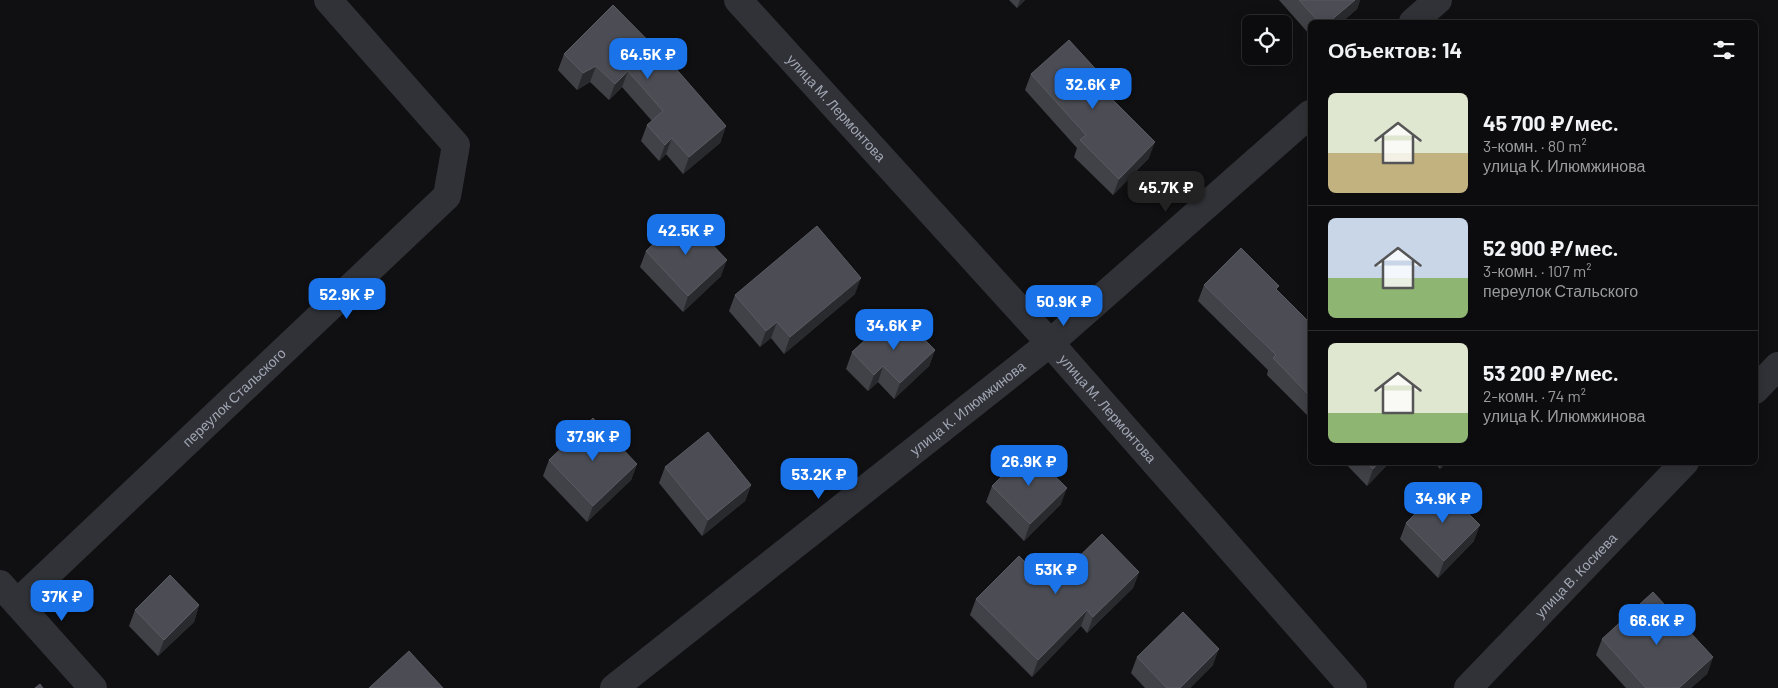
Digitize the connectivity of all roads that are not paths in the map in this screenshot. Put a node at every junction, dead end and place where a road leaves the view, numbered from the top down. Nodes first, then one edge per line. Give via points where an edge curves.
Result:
1 (328, 0) edge
2 (738, 0) edge
3 (1438, 0) edge
4 (1415, 20) edge
5 (1308, 116) edge
6 (1050, 344) junction
7 (1778, 366) edge
8 (1758, 387) edge
9 (1682, 465) edge
10 (8, 594) edge
11 (93, 688) edge
12 (614, 688) edge
13 (1353, 688) edge
14 (1468, 688) edge

1 - 10 street, переулок Стальского via 456,145 447,196
2 - 6 street, улица М. Лермонтова
3 - 4 street
5 - 6 street, улица К. Илюмжинова
6 - 12 street, улица К. Илюмжинова
6 - 13 street, улица М. Лермонтова
7 - 8 street
9 - 14 street, улица В. Косиева
10 - 11 street

